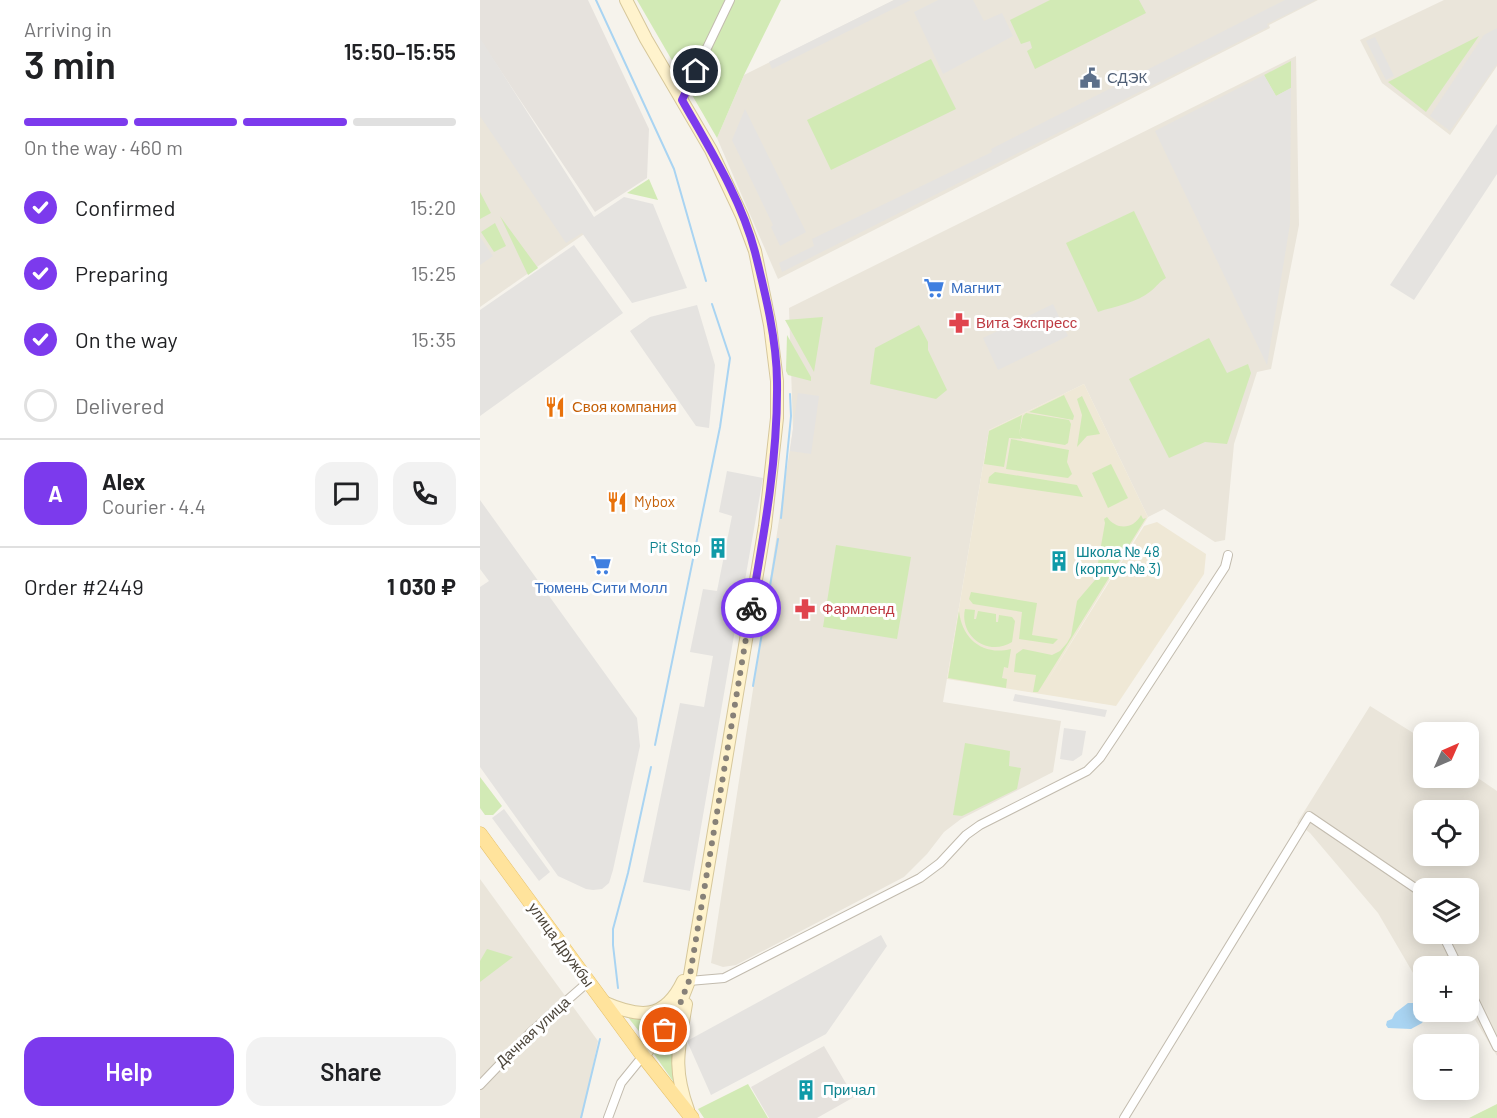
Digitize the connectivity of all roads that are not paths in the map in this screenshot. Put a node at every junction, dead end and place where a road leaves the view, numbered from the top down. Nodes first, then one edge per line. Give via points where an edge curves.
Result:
1 (730, 0) edge
2 (631, 3) edge
3 (682, 100) junction
4 (1228, 555) dead end
5 (480, 834) edge
6 (1413, 887) edge
7 (692, 957) junction
8 (689, 981) junction
9 (588, 982) junction
10 (603, 1002) junction
11 (1479, 1010) edge
12 (1497, 1047) edge
13 (643, 1056) junction
14 (480, 1085) edge
15 (687, 1117) edge
16 (608, 1118) edge
17 (1124, 1118) edge

1 - 3 street
2 - 3 main road
3 - 7 main road via 728,184 755,251 777,381 777,418 765,526
4 - 8 street via 1225,567 1118,731 1086,771 980,825 920,878 724,978
5 - 9 main road, улица Дружбы
6 - 17 street via 1309,816
7 - 8 main road
7 - 10 main road via 675,995 654,1012 634,1014
8 - 13 main road via 676,1014
8 - 15 main road via 677,1062
9 - 10 main road, улица Дружбы
9 - 14 street, Дачная улица via 531,1032
10 - 13 main road, улица Дружбы
11 - 12 street
13 - 15 main road, улица Дружбы
13 - 16 street via 621,1083

